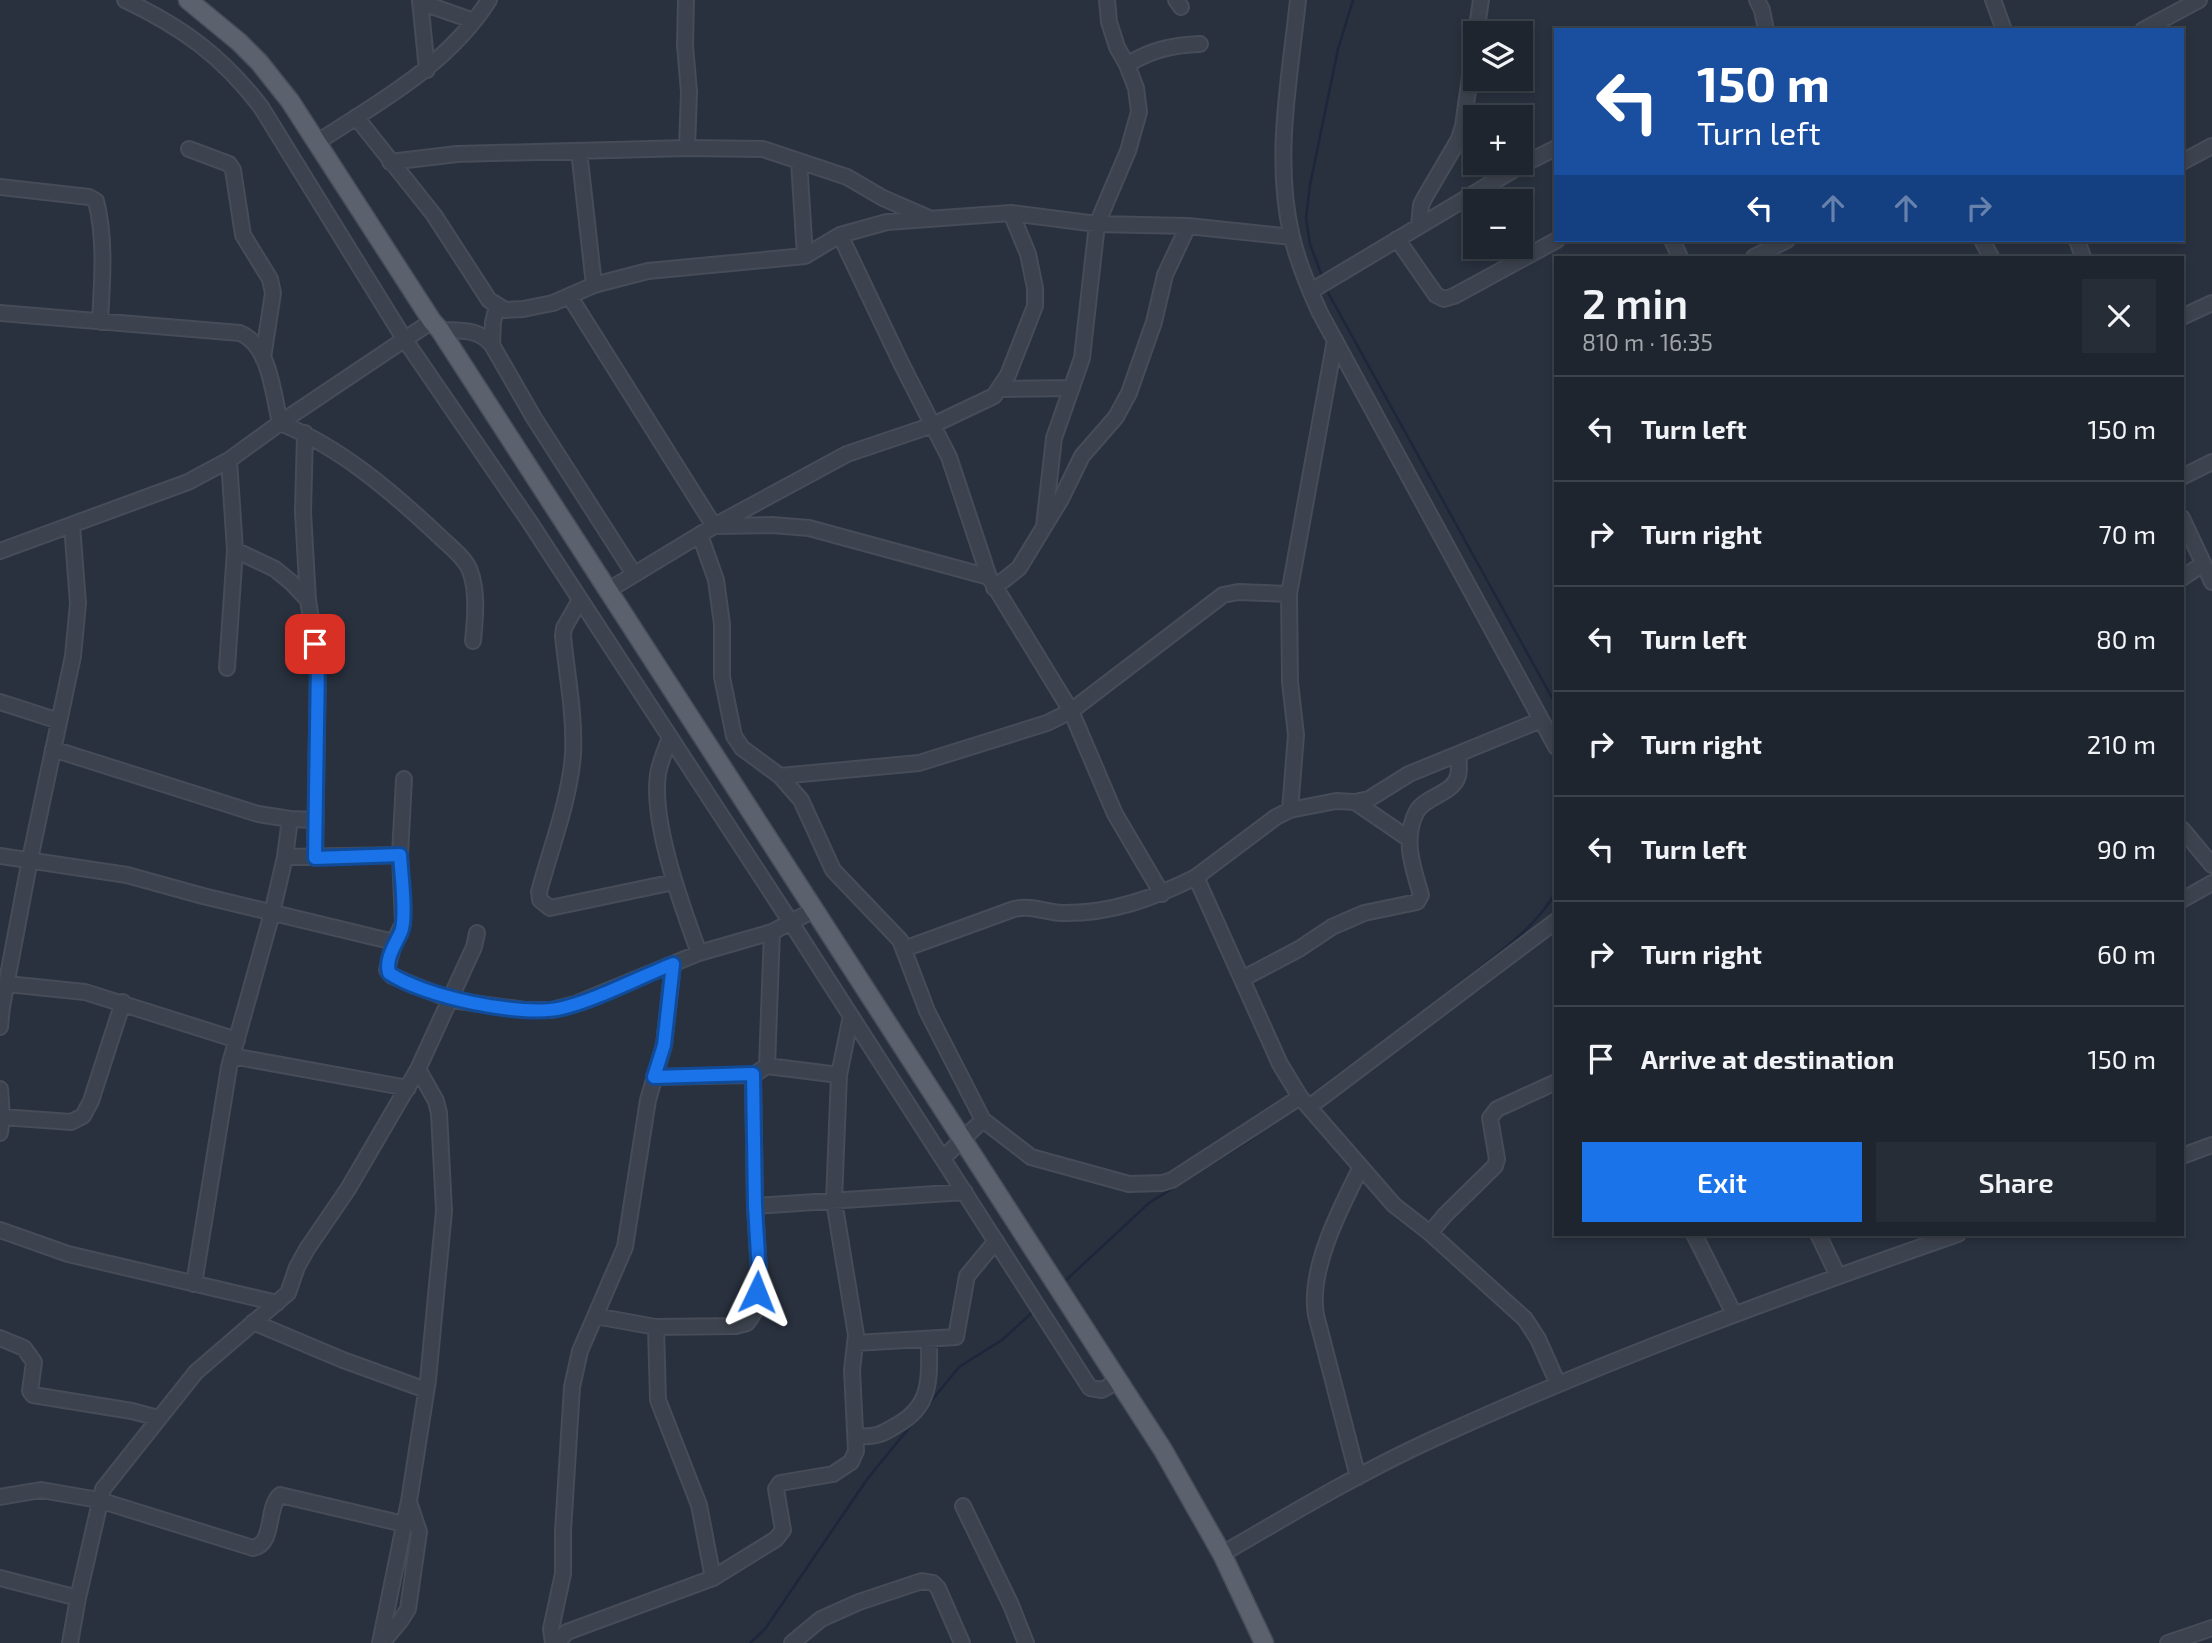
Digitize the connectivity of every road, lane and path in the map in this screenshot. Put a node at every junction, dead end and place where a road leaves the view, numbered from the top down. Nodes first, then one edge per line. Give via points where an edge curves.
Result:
1 (125, 0) edge
2 (188, 0) edge
3 (489, 0) edge
4 (685, 0) edge
5 (1107, 0) edge
6 (1298, 0) edge
7 (1481, 0) edge
8 (1757, 0) edge
9 (1993, 0) edge
10 (2199, 0) edge
11 (420, 1) edge
12 (474, 21) junction
13 (1478, 21) edge
14 (1766, 28) edge
15 (2003, 28) edge
16 (2147, 28) edge
17 (1200, 44) dead end
18 (1128, 65) junction
19 (427, 70) junction
20 (1468, 91) edge
21 (356, 117) junction
22 (316, 143) junction
23 (2212, 146) edge
24 (687, 148) junction
25 (189, 149) dead end
26 (1554, 149) edge
27 (579, 151) junction
28 (2184, 161) edge
29 (390, 162) junction
30 (799, 162) junction
31 (0, 187) edge
32 (1011, 213) junction
33 (931, 219) junction
34 (1097, 224) junction
35 (1188, 226) junction
36 (1419, 226) junction
37 (840, 235) junction
38 (1292, 237) junction
39 (1397, 239) junction
40 (1554, 242) edge
41 (1783, 242) edge
42 (805, 256) junction
43 (1756, 256) edge
44 (594, 285) junction
45 (1320, 286) junction
46 (570, 297) junction
47 (2212, 303) edge
48 (497, 307) junction
49 (0, 313) edge
50 (2184, 316) edge
51 (100, 322) junction
52 (436, 325) junction
53 (405, 340) junction
54 (1335, 340) junction
55 (492, 345) junction
56 (263, 358) junction
57 (1072, 388) junction
58 (1000, 389) junction
59 (280, 423) junction
60 (933, 425) junction
61 (305, 433) junction
62 (229, 460) junction
63 (2212, 462) edge
64 (2184, 476) edge
65 (2184, 522) edge
66 (72, 525) junction
67 (715, 526) junction
68 (1044, 526) junction
69 (700, 535) junction
70 (234, 550) junction
71 (0, 551) edge
72 (2203, 564) junction
73 (634, 575) junction
74 (2184, 577) edge
75 (991, 582) junction
76 (2212, 582) edge
77 (607, 591) junction
78 (1289, 594) junction
79 (308, 600) junction
80 (580, 600) junction
81 (473, 641) dead end
82 (227, 668) dead end
83 (0, 702) edge
84 (1071, 711) junction
85 (1541, 720) junction
86 (59, 721) junction
87 (670, 737) junction
88 (1554, 743) edge
89 (53, 749) junction
90 (1459, 754) junction
91 (780, 776) junction
92 (404, 779) dead end
93 (1355, 802) junction
94 (1290, 810) junction
95 (290, 819) junction
96 (316, 820) junction
97 (2184, 831) edge
98 (1409, 839) junction
99 (400, 855) junction
100 (0, 856) edge
101 (285, 857) junction
102 (315, 858) junction
103 (30, 859) junction
104 (2212, 865) edge
105 (1196, 877) junction
106 (674, 883) junction
107 (2212, 883) edge
108 (1162, 894) junction
109 (2184, 899) edge
110 (814, 910) junction
111 (272, 913) junction
112 (790, 921) junction
113 (1554, 922) edge
114 (772, 932) junction
115 (477, 933) dead end
116 (394, 942) junction
117 (904, 949) junction
118 (699, 953) junction
119 (673, 964) junction
120 (1242, 979) junction
121 (7, 984) junction
122 (451, 1000) junction
123 (123, 1003) junction
124 (1, 1007) edge
125 (851, 1016) junction
126 (0, 1027) edge
127 (237, 1040) junction
128 (232, 1056) junction
129 (766, 1066) junction
130 (418, 1069) junction
131 (753, 1074) junction
132 (839, 1075) junction
133 (654, 1077) junction
134 (1554, 1083) edge
135 (408, 1088) junction
136 (0, 1089) edge
137 (1305, 1102) junction
138 (2, 1117) junction
139 (983, 1120) junction
140 (0, 1133) edge
141 (963, 1140) junction
142 (2212, 1145) edge
143 (2184, 1155) edge
144 (943, 1158) junction
145 (1361, 1167) junction
146 (965, 1192) junction
147 (834, 1201) junction
148 (755, 1206) junction
149 (0, 1230) edge
150 (1430, 1233) junction
151 (1695, 1236) edge
152 (1819, 1236) edge
153 (1952, 1236) edge
154 (996, 1241) junction
155 (1827, 1250) junction
156 (1838, 1276) junction
157 (194, 1283) junction
158 (1809, 1288) junction
159 (277, 1303) junction
160 (1734, 1314) junction
161 (595, 1316) junction
162 (253, 1322) junction
163 (656, 1327) junction
164 (0, 1338) edge
165 (929, 1340) junction
166 (855, 1343) junction
167 (1118, 1381) junction
168 (1558, 1384) junction
169 (426, 1390) junction
170 (158, 1418) junction
171 (857, 1436) junction
172 (1357, 1477) junction
173 (0, 1497) edge
174 (99, 1500) junction
175 (408, 1501) junction
176 (963, 1506) dead end
177 (404, 1524) junction
178 (1222, 1554) junction
179 (0, 1578) edge
180 (713, 1578) junction
181 (78, 1598) junction
182 (2212, 1628) edge
183 (71, 1643) edge
184 (381, 1643) edge
185 (555, 1643) edge
186 (792, 1643) edge
187 (962, 1643) edge
188 (1026, 1643) edge
189 (1264, 1643) edge
190 (2168, 1643) edge

1 - 53 street via 196,39 247,89
2 - 22 main road via 259,62
3 - 12 street
4 - 24 street via 690,92
5 - 18 street via 1113,34
6 - 38 street via 1283,148
7 - 13 street
8 - 14 street
9 - 15 street
10 - 16 street
11 - 12 street
11 - 19 street
12 - 19 street
17 - 18 street via 1162,49
18 - 34 street via 1139,112
19 - 21 street
20 - 36 street via 1459,139 1424,197
21 - 22 street
21 - 29 street
22 - 52 main road
23 - 28 street
24 - 27 street
24 - 30 street via 763,149
25 - 56 street via 229,164 233,170 243,235 270,279 273,293
26 - 36 street
27 - 29 street via 457,154
27 - 44 street
29 - 48 street
30 - 33 street via 846,177
30 - 42 street
31 - 51 street via 96,201 102,266
32 - 33 street
32 - 34 street
32 - 58 street via 1028,254 1035,306
33 - 37 street via 887,222
34 - 35 street
34 - 57 street via 1082,358
35 - 38 street
35 - 68 street via 1165,275 1129,393 1116,417 1082,456
36 - 39 street
37 - 42 street
37 - 60 street
38 - 45 street
39 - 40 street via 1436,295 1444,299
39 - 45 street
41 - 43 street
42 - 44 street via 648,271
44 - 46 street
45 - 54 street
46 - 48 street via 523,309
46 - 67 street
47 - 50 street
48 - 55 street
49 - 51 street
51 - 56 street via 240,333 249,337
52 - 53 street
52 - 55 street via 485,335
52 - 77 main road
53 - 59 street
53 - 80 street
54 - 78 street
54 - 85 street
55 - 73 street
56 - 59 street
57 - 58 street
57 - 68 street via 1054,438
58 - 60 street via 988,400
59 - 61 street
59 - 62 street
60 - 67 street via 847,454
60 - 75 street via 949,457
61 - 79 street
61 - 81 street via 371,476 457,552 470,570
62 - 66 street via 188,482
62 - 70 street
63 - 64 street
65 - 72 street
66 - 71 street
66 - 86 street via 77,629
67 - 69 street
67 - 75 street via 808,528
68 - 75 street via 1019,568
69 - 73 street
69 - 91 street via 716,580 722,677 734,736
70 - 79 street via 275,569
70 - 82 street
72 - 74 street
72 - 76 street
73 - 77 street
75 - 84 street
77 - 110 main road
78 - 84 street via 1223,595
78 - 94 street via 1296,735
79 - 96 street via 318,663
80 - 87 street
80 - 106 street via 563,636 573,755 540,901 550,908
83 - 86 street
84 - 91 street via 1047,723 919,763
84 - 108 street via 1115,814
85 - 88 street
85 - 90 street
86 - 89 street
87 - 106 street via 657,791
87 - 112 street
89 - 95 street via 258,814
89 - 103 street
90 - 93 street
90 - 98 street via 1458,776 1418,809
91 - 117 street via 801,800 833,870
92 - 99 street
93 - 94 street
93 - 98 street
94 - 105 street
95 - 96 street
95 - 101 street
96 - 102 street
97 - 104 street
98 - 120 street via 1421,895 1418,902 1364,913
99 - 102 street
99 - 116 street via 403,923
100 - 103 street
101 - 102 street
101 - 111 street
103 - 111 street via 128,875
103 - 121 street
105 - 108 street
105 - 120 street
106 - 118 street
107 - 109 street
108 - 117 street via 1079,912 1027,906
110 - 112 street
110 - 141 main road
111 - 116 street
111 - 127 street
112 - 114 street
112 - 125 street
113 - 137 street
114 - 118 street
114 - 129 street
115 - 122 street
116 - 122 street via 389,973
117 - 139 street via 927,1011
118 - 119 street
119 - 122 street via 552,1010
119 - 133 street via 664,1045
120 - 137 street via 1280,1065
121 - 123 street via 78,991
121 - 124 street
122 - 130 street
123 - 127 street
123 - 138 street via 83,1116 71,1122
124 - 126 street
125 - 132 street
125 - 144 street
127 - 128 street
128 - 135 street
128 - 157 street
129 - 131 street
129 - 132 street
130 - 135 street
130 - 169 street via 438,1106 444,1203
131 - 133 street
131 - 148 street
132 - 147 street
133 - 161 street via 625,1247
134 - 150 street via 1497,1109 1490,1118 1495,1166
135 - 159 street via 307,1249 288,1293
136 - 138 street
137 - 139 street via 1162,1184 1124,1183 1031,1157
137 - 145 street
138 - 140 street
139 - 141 street
141 - 144 street
141 - 167 main road
142 - 143 street
144 - 146 street
145 - 150 street via 1394,1205
145 - 172 street via 1331,1229 1314,1297
146 - 147 street
146 - 154 street
147 - 148 street
147 - 166 street
148 - 163 street via 759,1272 752,1320 736,1325
149 - 157 street via 68,1254
150 - 168 street via 1525,1319
151 - 160 street
152 - 155 street
153 - 156 street
154 - 165 street via 967,1276 957,1336
154 - 167 street via 1090,1388 1102,1390
155 - 156 street
155 - 158 street via 1824,1272
156 - 158 street
157 - 159 street
158 - 160 street
159 - 162 street
160 - 168 street
161 - 163 street
161 - 185 street via 572,1387 563,1574 551,1629
162 - 169 street
162 - 170 street via 196,1372
163 - 180 street via 658,1399 699,1505
164 - 170 street via 24,1348 34,1362 33,1395
165 - 166 street
165 - 171 street via 928,1382 919,1408 878,1436
166 - 171 street via 852,1370
167 - 178 main road
168 - 172 street
169 - 175 street
170 - 174 street
171 - 180 street via 854,1457 833,1474 780,1483 776,1489 782,1534
172 - 178 street
173 - 174 street via 41,1490
174 - 177 street via 253,1548 265,1540 280,1495
174 - 181 street
175 - 177 street
175 - 184 street via 419,1532 408,1609
176 - 188 street
177 - 184 street
178 - 189 main road
179 - 181 street
180 - 185 street via 567,1632
181 - 183 street
182 - 190 street
186 - 187 street via 821,1619 922,1581 938,1588

